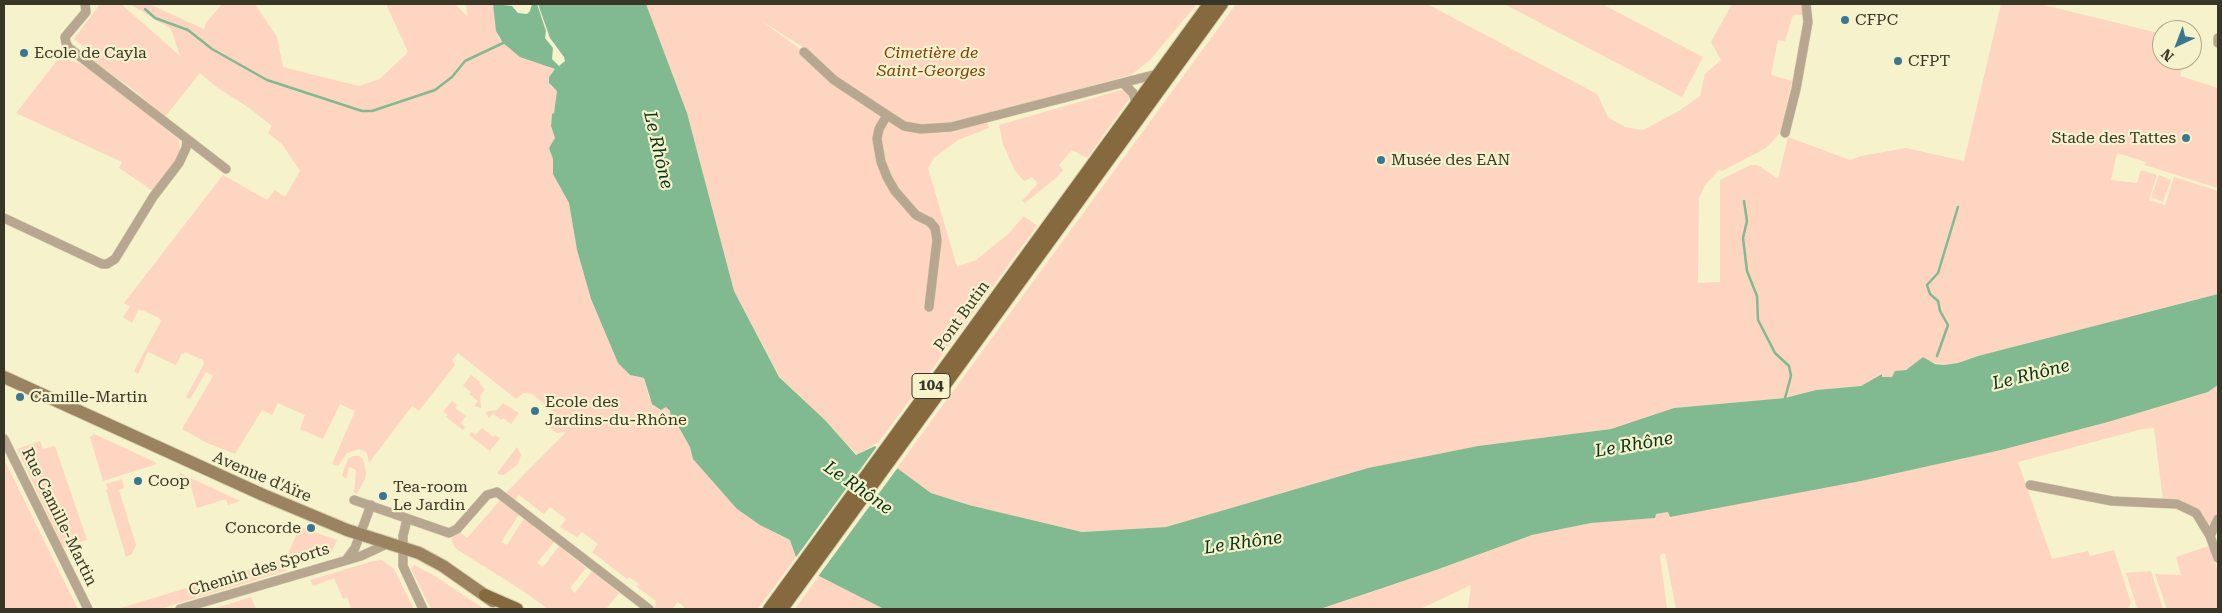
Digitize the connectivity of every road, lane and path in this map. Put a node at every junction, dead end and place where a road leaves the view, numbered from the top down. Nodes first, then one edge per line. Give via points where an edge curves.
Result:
1 (93, 4) edge
2 (1209, 4) edge
3 (1222, 4) edge
4 (1806, 4) edge
5 (86, 8) edge
6 (804, 52) dead end
7 (1157, 74) junction
8 (1123, 83) junction
9 (1136, 103) junction
10 (887, 115) junction
11 (1785, 133) dead end
12 (187, 140) junction
13 (1098, 166) junction
14 (226, 169) dead end
15 (4, 218) edge
16 (929, 307) dead end
17 (4, 376) edge
18 (4, 439) edge
19 (2030, 485) dead end
20 (354, 500) dead end
21 (370, 505) junction
22 (407, 519) junction
23 (2218, 519) edge
24 (360, 534) junction
25 (2210, 536) junction
26 (389, 543) junction
27 (403, 548) junction
28 (2218, 558) edge
29 (347, 559) junction
30 (486, 595) junction
31 (88, 609) edge
32 (180, 609) edge
33 (423, 609) edge
34 (505, 609) edge
35 (517, 609) edge
36 (649, 609) edge
37 (769, 609) edge
38 (782, 609) edge

1 - 5 street
2 - 7 main road, 104
3 - 13 main road, 104
4 - 11 street via 1808,22
5 - 12 street via 65,37 69,48 130,92
6 - 10 street via 834,80
7 - 8 street
7 - 9 main road, 104
8 - 9 street
8 - 10 street via 943,129 909,127
9 - 13 main road, 104
10 - 16 street via 877,139 887,177 899,197 916,215 935,228 937,240
12 - 14 street
12 - 15 street via 182,157 115,260 107,264
13 - 37 main road, Pont Butin / 104
13 - 38 main road, Pont Butin / 104
17 - 24 main road, Avenue d'Aïre via 260,494
18 - 31 street, Rue Camille-Martin
19 - 25 street via 2112,501 2177,504 2196,513
20 - 21 street
21 - 22 street
21 - 24 street, Chemin des Sports
22 - 27 street
22 - 36 street via 442,532 453,532 487,495 497,492
23 - 25 street
24 - 26 main road, Avenue d'Aïre
24 - 29 street, Chemin des Sports
25 - 28 street
26 - 27 main road, Avenue d'Aïre
26 - 29 street, Chemin des Sports
27 - 30 main road, Avenue d'Aïre via 443,566
27 - 33 street via 404,569
29 - 32 street, Chemin des Sports
30 - 34 main road, Avenue d'Aïre
30 - 35 main road

